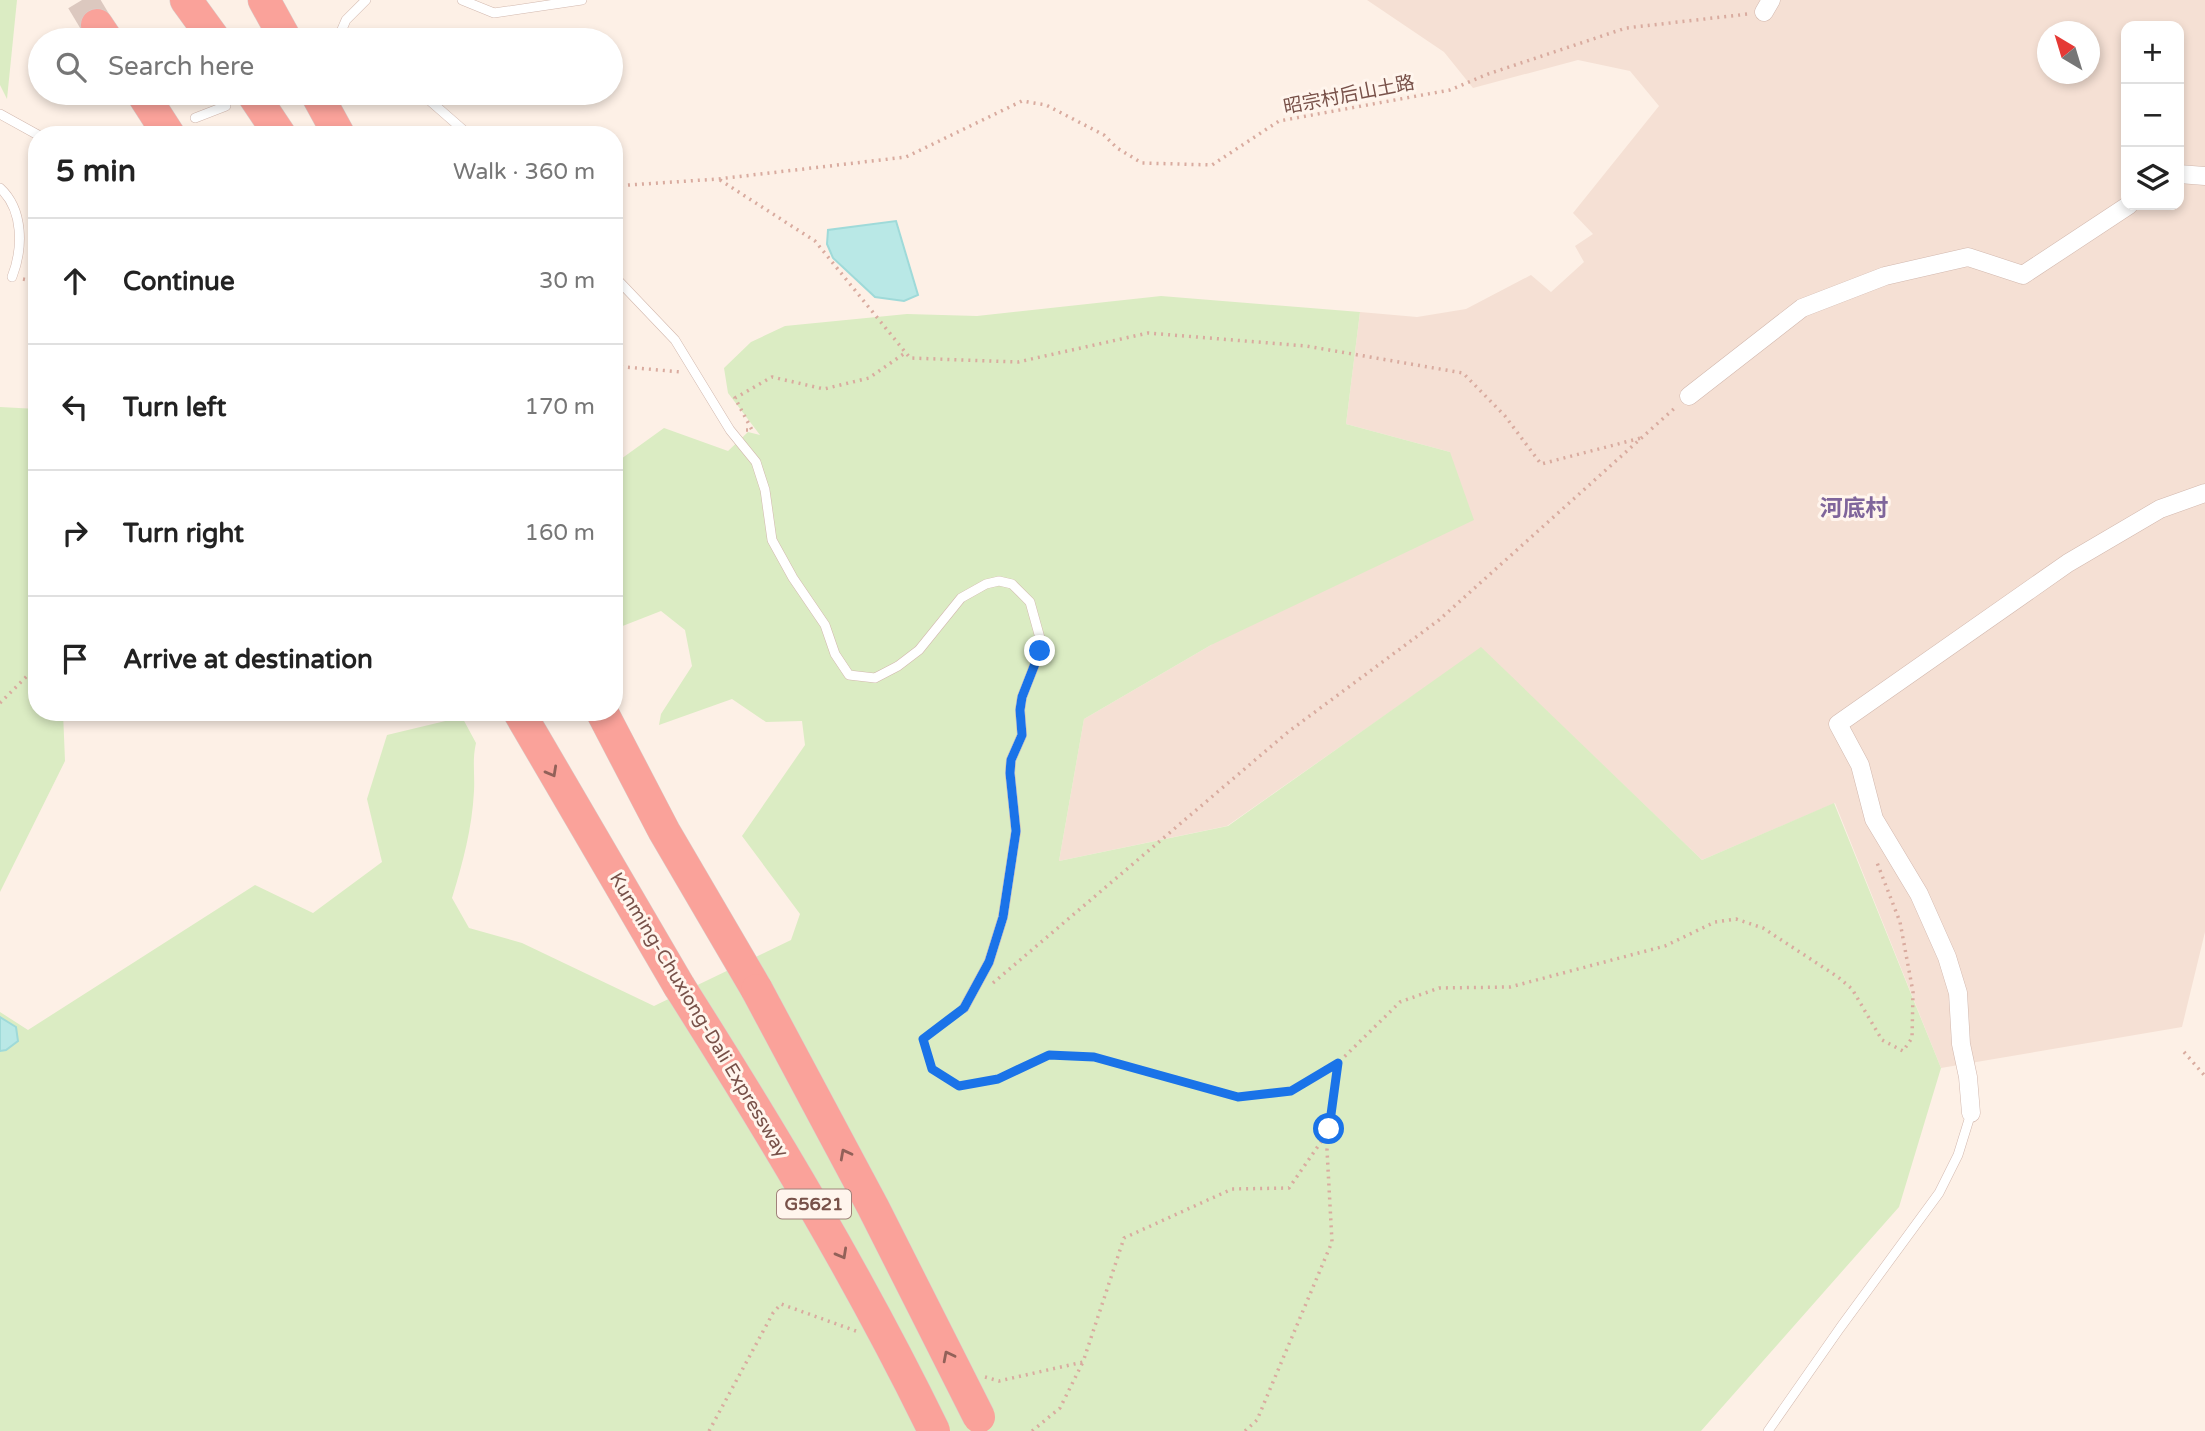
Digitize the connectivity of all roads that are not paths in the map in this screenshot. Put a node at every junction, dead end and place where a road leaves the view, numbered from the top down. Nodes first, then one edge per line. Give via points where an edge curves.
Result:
1 (186, 0) edge
2 (264, 0) edge
3 (366, 0) edge
4 (462, 0) edge
5 (582, 0) edge
6 (206, 28) edge
7 (279, 28) edge
8 (343, 28) edge
9 (156, 105) edge
10 (227, 105) edge
11 (246, 105) edge
12 (323, 105) edge
13 (435, 105) edge
14 (0, 114) edge
15 (181, 126) edge
16 (184, 126) edge
17 (270, 126) edge
18 (334, 126) edge
19 (459, 126) edge
20 (28, 129) edge
21 (2184, 174) edge
22 (2205, 176) edge
23 (0, 188) edge
24 (2121, 210) edge
25 (12, 277) dead end
26 (623, 285) edge
27 (1689, 396) road end
28 (2205, 493) edge
29 (524, 721) edge
30 (607, 721) edge
31 (621, 721) edge
32 (757, 990) junction
33 (964, 1008) road end
34 (1971, 1113) joint
35 (982, 1424) edge
36 (934, 1431) edge
37 (1768, 1431) edge

1 - 6 highway
2 - 7 highway
3 - 8 lane
4 - 5 lane via 494,13
9 - 15 highway
10 - 16 lane
11 - 17 highway
12 - 18 highway
13 - 19 lane
14 - 20 lane
21 - 22 street
23 - 25 lane via 16,211 21,238
24 - 27 street via 2023,275 1968,257 1885,276 1801,308
26 - 33 lane via 675,340 730,430 756,462 772,540 825,625 835,654 849,675 875,678 898,666 919,650 961,598 986,584 1012,584 1030,602 1040,651 1022,697 1022,735 1011,760 1016,831 1003,917 989,962
28 - 34 street via 2160,509 2068,563 1838,724 1860,765 1874,819 1919,894 1947,957 1958,993
29 -> 36 highway, Kunming-Chuxiong-Dali Expressway / G5621, bridge via 819,1213
30 - 32 highway, G5621 via 664,831
31 - 32 highway, G5621
35 -> 32 highway, G5621, bridge via 873,1206
34 - 37 lane via 1958,1155 1939,1193

